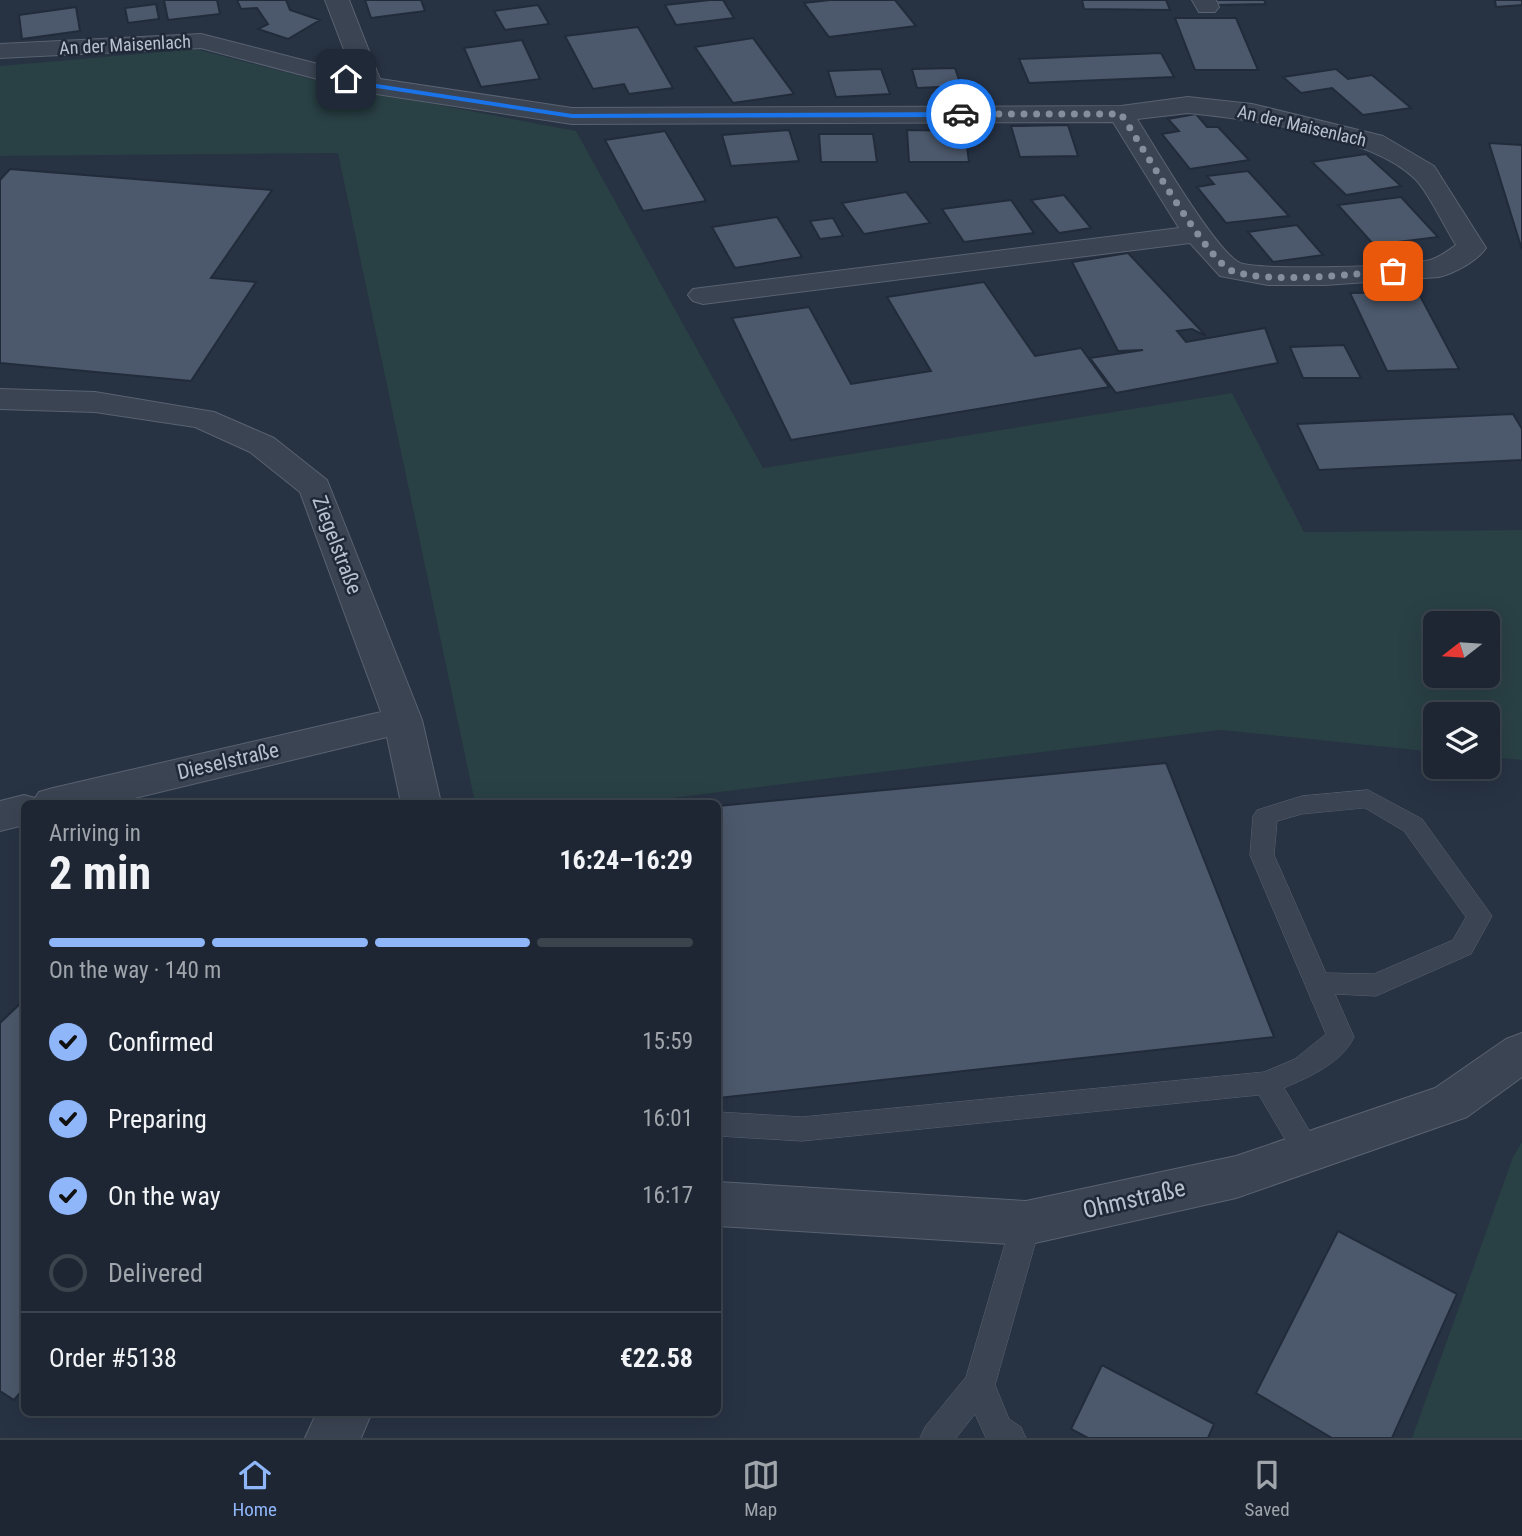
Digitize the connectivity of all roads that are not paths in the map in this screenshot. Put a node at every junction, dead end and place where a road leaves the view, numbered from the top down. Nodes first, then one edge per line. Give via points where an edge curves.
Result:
1 (337, 0) edge
2 (0, 51) edge
3 (370, 85) junction
4 (1121, 114) junction
5 (1197, 234) junction
6 (703, 295) dead end
7 (0, 399) edge
8 (403, 720) junction
9 (65, 800) edge
10 (420, 800) edge
11 (21, 811) edge
12 (0, 816) edge
13 (1320, 984) junction
14 (1522, 1052) edge
15 (1266, 1083) junction
16 (721, 1125) edge
17 (1308, 1152) junction
18 (721, 1204) edge
19 (1026, 1223) junction
20 (979, 1385) junction
21 (344, 1416) edge
22 (331, 1438) edge
23 (936, 1438) edge
24 (1010, 1438) edge

1 - 3 street
2 - 3 street, An der Maisenlach via 201,41
3 - 4 street, An der Maisenlach via 572,116
4 - 5 street, An der Maisenlach
4 - 5 street, An der Maisenlach via 1188,105 1252,112 1374,142 1424,172 1472,248 1439,268 1268,276 1230,270
5 - 6 street
7 - 8 street, Ziegelstraße via 95,402 203,419 262,445 316,487
8 - 9 street, Dieselstraße
8 - 10 street, Ziegelstraße
11 - 12 street
13 - 13 lane via 1262,855 1265,816 1302,805 1368,799 1413,825 1479,916 1462,947 1429,963 1376,985
13 - 15 lane via 1341,1037 1305,1068
14 - 17 street, Ohmstraße via 1451,1103
15 - 16 lane via 802,1129
15 - 17 lane
17 - 19 street, Ohmstraße via 1236,1177
18 - 19 street, Ohmstraße
19 - 20 lane
20 - 23 lane
20 - 24 lane via 998,1430
21 - 22 street

